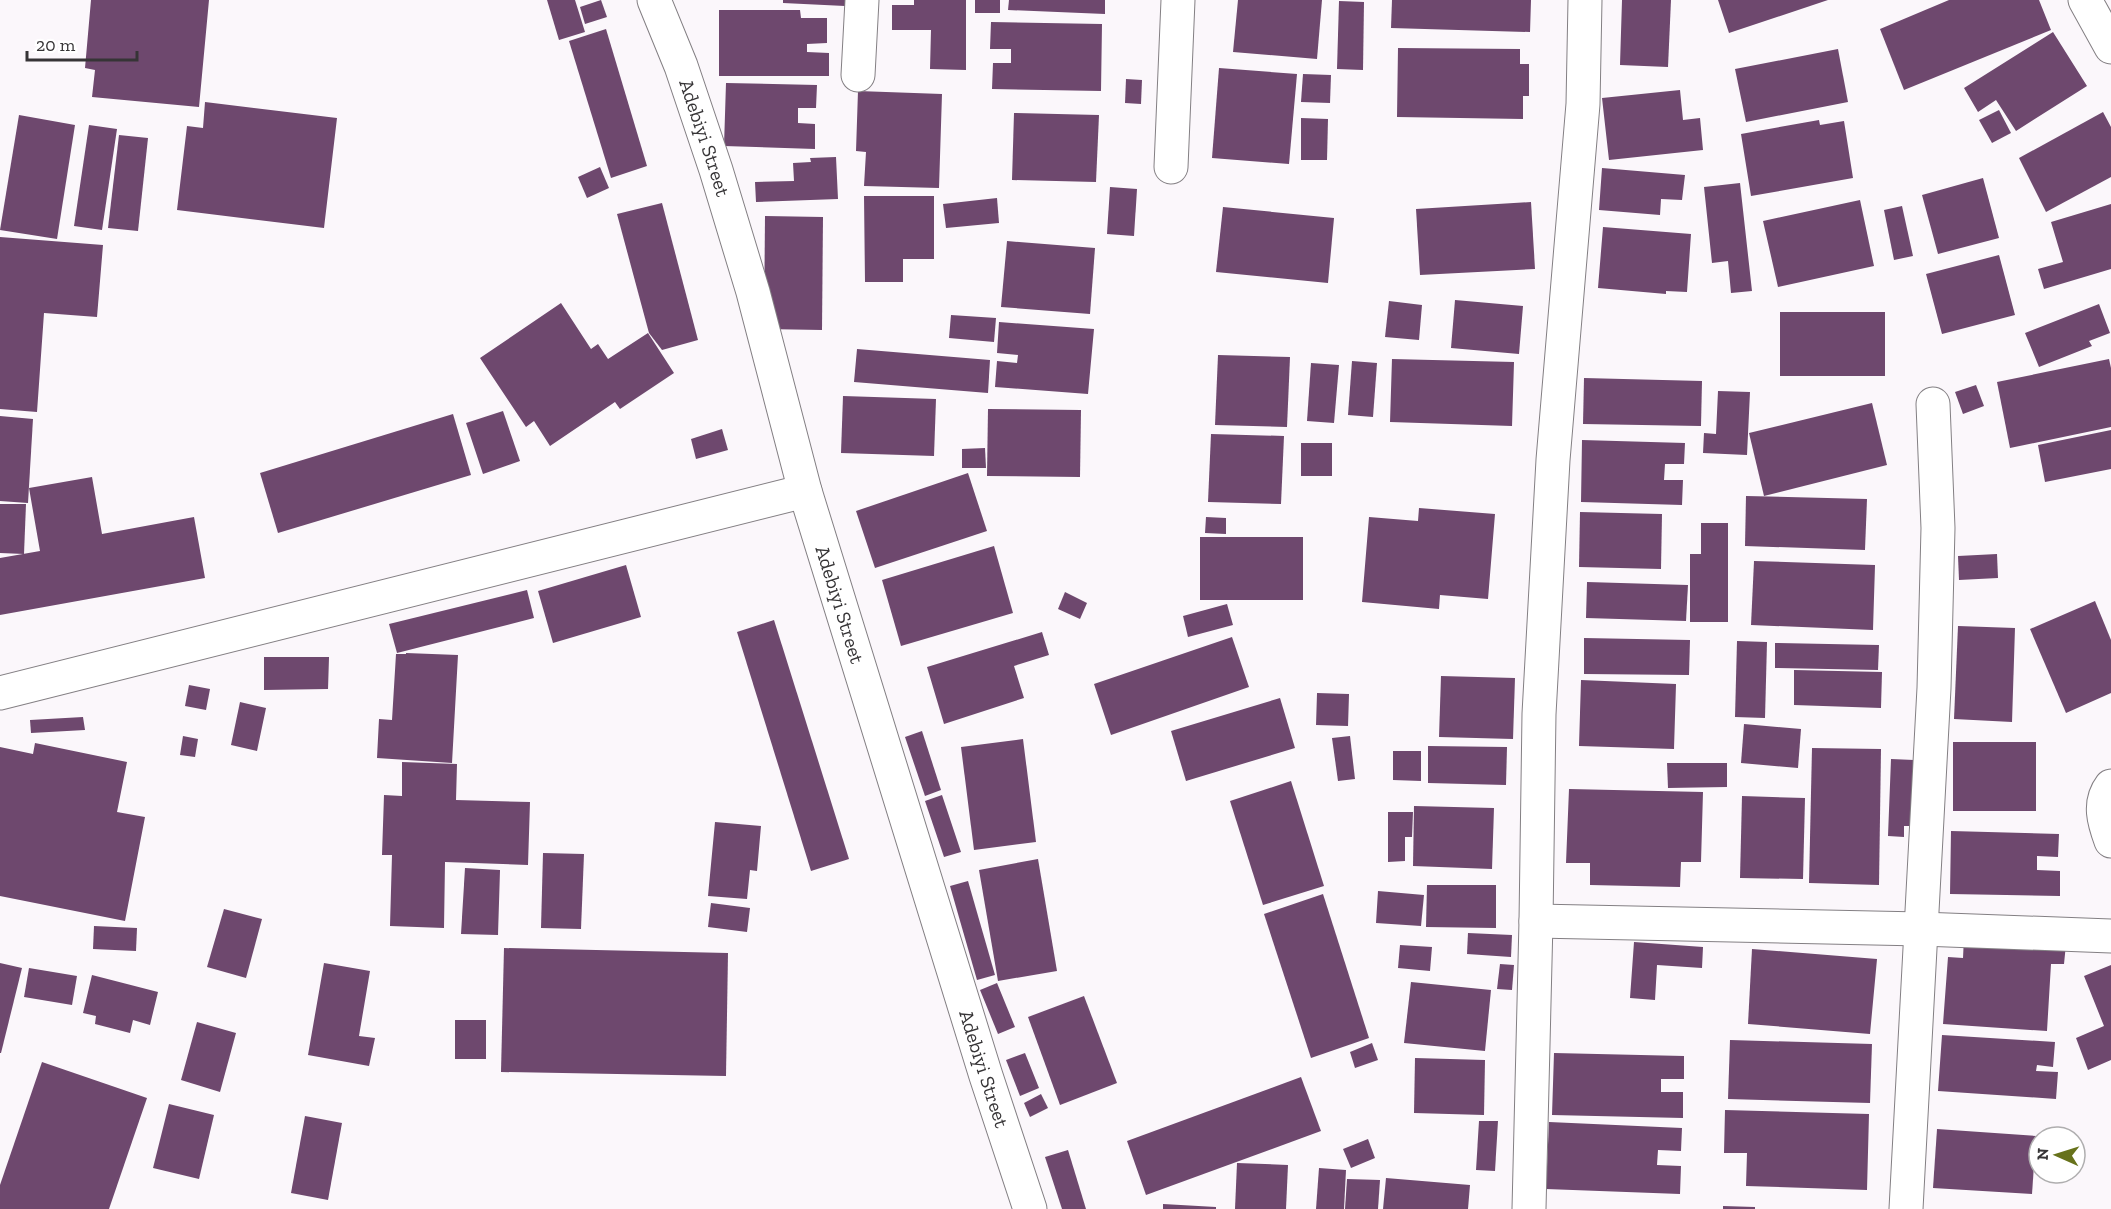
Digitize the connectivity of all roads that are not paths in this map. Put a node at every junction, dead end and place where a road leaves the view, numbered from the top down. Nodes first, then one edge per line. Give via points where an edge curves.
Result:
1 (654, 0) edge
2 (862, 0) edge
3 (1178, 0) edge
4 (1585, 0) edge
5 (2085, 0) edge
6 (2111, 47) edge
7 (858, 75) dead end
8 (1171, 167) dead end
9 (1933, 404) dead end
10 (804, 491) junction
11 (0, 693) edge
12 (2111, 786) edge
13 (2111, 841) edge
14 (1536, 921) junction
15 (1921, 929) junction
16 (2111, 936) edge
17 (1030, 1209) edge
18 (1529, 1209) edge
19 (1906, 1209) edge

1 - 10 street, Adebiyi Street via 716,170 753,292
2 - 7 street
3 - 8 street
4 - 14 street via 1582,116 1553,459 1539,714
5 - 6 street
9 - 15 street via 1938,528
10 - 11 street
10 - 17 street, Adebiyi Street
12 - 13 street via 2103,796 2104,823
14 - 15 street
14 - 18 street
15 - 16 street
15 - 19 street

